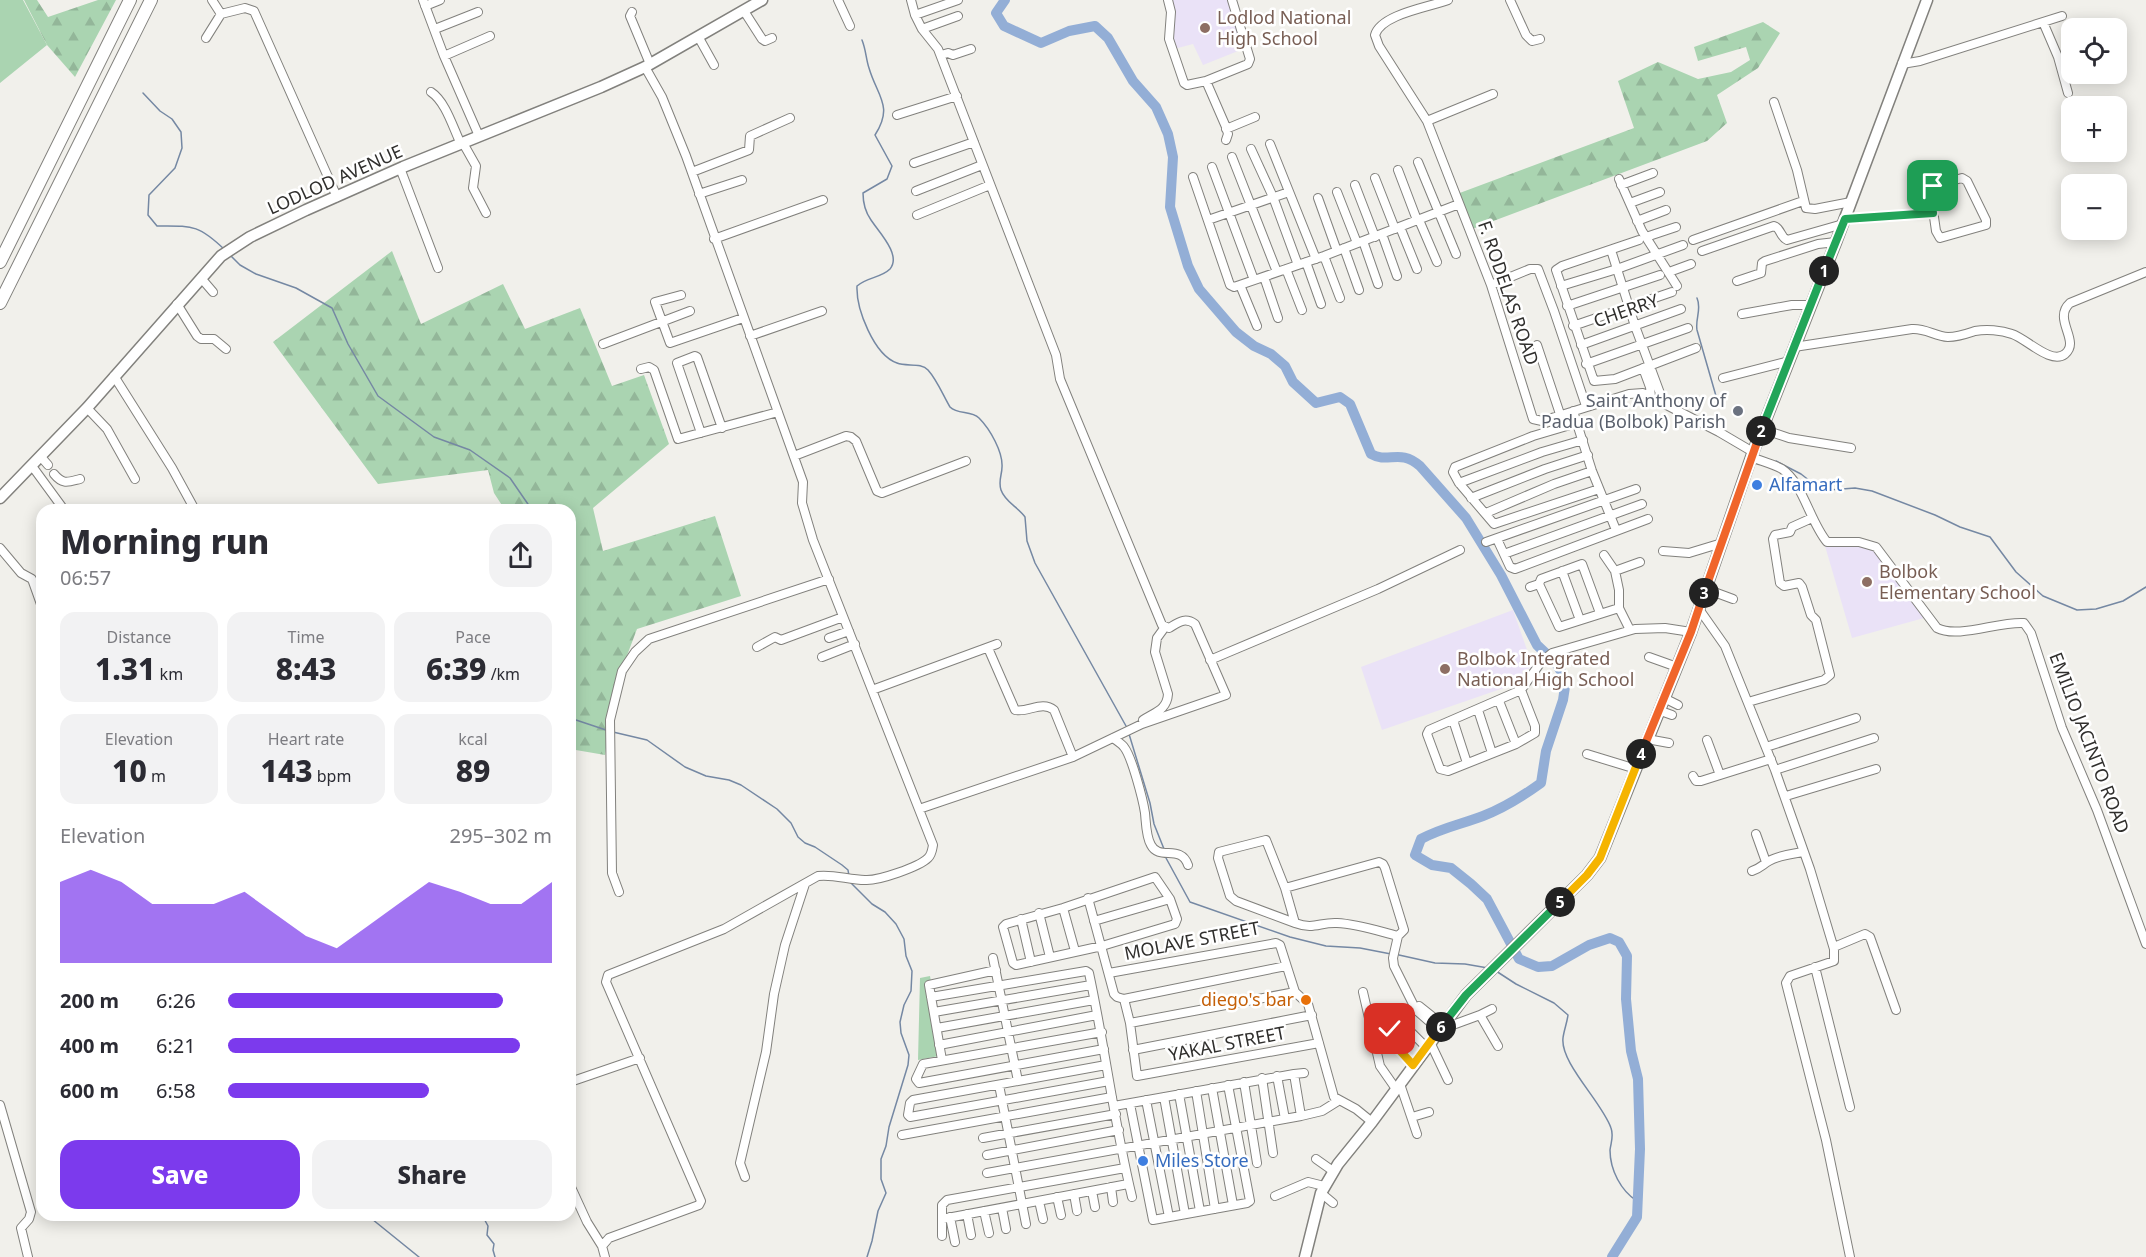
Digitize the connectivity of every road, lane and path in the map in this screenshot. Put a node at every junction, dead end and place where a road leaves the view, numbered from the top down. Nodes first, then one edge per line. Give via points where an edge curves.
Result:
1 (130, 0) edge
2 (151, 0) edge
3 (213, 0) edge
4 (440, 0) edge
5 (762, 0) edge
6 (838, 0) edge
7 (911, 0) edge
8 (958, 0) edge
9 (1168, 0) edge
10 (1232, 0) edge
11 (1449, 0) edge
12 (1510, 0) edge
13 (1927, 0) edge
14 (424, 3) edge
15 (1415, 4) edge
16 (744, 11) junction
17 (478, 12) dead end
18 (632, 12) dead end
19 (221, 14) junction
20 (915, 15) junction
21 (958, 16) dead end
22 (2062, 16) dead end
23 (2043, 22) junction
24 (850, 26) dead end
25 (922, 28) junction
26 (435, 29) junction
27 (490, 36) dead end
28 (206, 38) dead end
29 (699, 38) junction
30 (772, 38) dead end
31 (1540, 39) dead end
32 (971, 49) dead end
33 (445, 53) junction
34 (941, 55) junction
35 (1902, 64) junction
36 (647, 65) junction
37 (714, 65) dead end
38 (1206, 81) junction
39 (431, 92) dead end
40 (2068, 93) dead end
41 (1493, 94) dead end
42 (957, 96) junction
43 (1774, 102) dead end
44 (897, 115) dead end
45 (1255, 117) dead end
46 (790, 118) dead end
47 (1427, 122) junction
48 (1226, 129) junction
49 (481, 136) junction
50 (1227, 140) dead end
51 (974, 142) junction
52 (462, 144) junction
53 (1270, 144) dead end
54 (1251, 149) dead end
55 (1232, 157) dead end
56 (1418, 162) dead end
57 (914, 163) dead end
58 (982, 165) junction
59 (1212, 166) dead end
60 (400, 168) junction
61 (1398, 170) dead end
62 (692, 172) junction
63 (1653, 173) dead end
64 (1193, 177) dead end
65 (1375, 178) dead end
66 (742, 180) dead end
67 (990, 185) junction
68 (1355, 185) dead end
69 (916, 191) dead end
70 (1289, 192) junction
71 (1336, 192) dead end
72 (1660, 192) dead end
73 (699, 194) junction
74 (337, 197) junction
75 (1273, 197) junction
76 (1318, 198) dead end
77 (823, 200) dead end
78 (1803, 201) junction
79 (1851, 202) junction
80 (1630, 203) junction
81 (1459, 204) junction
82 (1252, 205) junction
83 (1666, 210) dead end
84 (486, 213) dead end
85 (1230, 213) junction
86 (1438, 213) junction
87 (1933, 213) junction
88 (917, 215) dead end
89 (1208, 220) junction
90 (1418, 220) junction
91 (1637, 221) junction
92 (1844, 222) junction
93 (1676, 227) dead end
94 (1397, 228) junction
95 (1378, 235) junction
96 (714, 239) junction
97 (1643, 239) junction
98 (1693, 240) dead end
99 (1360, 242) junction
100 (1836, 242) junction
101 (1683, 245) dead end
102 (1341, 250) junction
103 (1611, 250) junction
104 (1702, 251) dead end
105 (1657, 254) junction
106 (1456, 255) dead end
107 (1320, 257) junction
108 (0, 262) edge
109 (1437, 262) dead end
110 (1303, 263) junction
111 (1691, 264) dead end
112 (438, 268) dead end
113 (1417, 269) dead end
114 (1617, 269) junction
115 (1282, 270) junction
116 (2146, 272) edge
117 (1665, 273) junction
118 (1397, 276) dead end
119 (1264, 277) junction
120 (201, 278) junction
121 (1254, 280) junction
122 (1737, 281) dead end
123 (1378, 284) dead end
124 (1240, 285) junction
125 (1491, 285) junction
126 (1561, 286) junction
127 (1623, 288) junction
128 (1359, 290) dead end
129 (213, 292) dead end
130 (681, 295) dead end
131 (1340, 298) dead end
132 (0, 303) edge
133 (177, 304) junction
134 (1321, 304) dead end
135 (1810, 305) junction
136 (1567, 306) junction
137 (1629, 307) junction
138 (1681, 309) dead end
139 (1302, 310) dead end
140 (690, 311) dead end
141 (822, 311) dead end
142 (1742, 314) dead end
143 (743, 318) junction
144 (1278, 318) dead end
145 (662, 321) junction
146 (1257, 326) dead end
147 (1574, 326) junction
148 (1635, 326) junction
149 (1688, 328) dead end
150 (750, 336) junction
151 (603, 344) dead end
152 (1641, 344) junction
153 (1537, 345) dead end
154 (1581, 345) junction
155 (1794, 347) junction
156 (1696, 348) dead end
157 (226, 349) dead end
158 (1789, 361) junction
159 (1586, 364) junction
160 (1646, 366) junction
161 (641, 369) dead end
162 (114, 376) junction
163 (1723, 378) dead end
164 (1651, 397) junction
165 (1664, 404) junction
166 (1586, 406) junction
167 (87, 408) junction
168 (1573, 411) junction
169 (778, 412) junction
170 (1560, 414) junction
171 (1577, 423) junction
172 (722, 428) junction
173 (1762, 429) junction
174 (701, 433) junction
175 (1583, 440) junction
176 (1851, 448) dead end
177 (1752, 454) junction
178 (1588, 455) junction
179 (794, 456) junction
180 (966, 461) dead end
181 (32, 466) junction
182 (1592, 471) junction
183 (54, 474) dead end
184 (80, 479) dead end
185 (135, 479) dead end
186 (1459, 483) junction
187 (1599, 489) junction
188 (1636, 489) dead end
189 (0, 498) edge
190 (1471, 498) junction
191 (1604, 500) junction
192 (60, 504) edge
193 (192, 504) edge
194 (1642, 504) dead end
195 (1486, 513) junction
196 (1610, 515) junction
197 (1812, 518) junction
198 (1648, 519) dead end
199 (1616, 530) junction
200 (1497, 539) junction
201 (1486, 542) dead end
202 (1722, 543) junction
203 (0, 548) edge
204 (1460, 550) dead end
205 (1663, 551) dead end
206 (1504, 554) junction
207 (1604, 555) dead end
208 (1640, 562) dead end
209 (1562, 571) junction
210 (1615, 571) junction
211 (829, 579) junction
212 (1539, 584) junction
213 (1530, 587) dead end
214 (1706, 589) junction
215 (36, 590) edge
216 (1733, 599) dead end
217 (1619, 608) junction
218 (1699, 609) junction
219 (1600, 613) junction
220 (843, 617) junction
221 (1580, 620) junction
222 (2024, 623) joint
223 (1165, 627) junction
224 (1630, 630) junction
225 (849, 631) junction
226 (1691, 632) junction
227 (829, 638) dead end
228 (855, 644) junction
229 (757, 647) dead end
230 (822, 657) dead end
231 (1649, 657) dead end
232 (1210, 660) junction
233 (1677, 667) junction
234 (872, 690) junction
235 (1521, 690) junction
236 (1664, 698) junction
237 (1499, 701) junction
238 (1748, 702) junction
239 (1678, 705) dead end
240 (1478, 710) junction
241 (1658, 710) junction
242 (1672, 715) dead end
243 (1856, 718) dead end
244 (1453, 720) junction
245 (1126, 731) junction
246 (1113, 738) junction
247 (1874, 738) dead end
248 (1647, 739) junction
249 (1707, 740) dead end
250 (1669, 743) dead end
251 (1516, 744) junction
252 (1766, 747) junction
253 (1492, 753) junction
254 (1587, 754) dead end
255 (1073, 757) junction
256 (1771, 759) junction
257 (1467, 763) junction
258 (1636, 769) junction
259 (1775, 770) junction
260 (1876, 770) dead end
261 (1693, 776) dead end
262 (1719, 776) junction
263 (1786, 796) junction
264 (919, 809) junction
265 (1756, 834) dead end
266 (1803, 852) junction
267 (1766, 862) junction
268 (1188, 865) dead end
269 (1752, 871) dead end
270 (805, 884) junction
271 (1285, 888) junction
272 (619, 892) dead end
273 (1089, 898) junction
274 (1170, 899) junction
275 (1063, 908) junction
276 (1039, 913) junction
277 (1021, 918) junction
278 (1094, 921) junction
279 (1295, 923) junction
280 (1398, 936) junction
281 (2146, 944) edge
282 (1102, 946) junction
283 (1834, 947) junction
284 (1075, 951) junction
285 (1050, 957) junction
286 (993, 958) dead end
287 (1031, 962) junction
288 (1286, 966) junction
289 (1815, 968) junction
290 (996, 970) junction
291 (1109, 973) junction
292 (999, 985) junction
293 (1091, 986) junction
294 (1295, 992) junction
295 (1363, 992) dead end
296 (931, 998) junction
297 (1124, 999) junction
298 (1094, 1000) junction
299 (1003, 1001) junction
300 (1492, 1009) dead end
301 (1896, 1010) dead end
302 (934, 1012) junction
303 (1312, 1015) junction
304 (1480, 1015) junction
305 (1097, 1016) junction
306 (1006, 1017) junction
307 (1404, 1019) dead end
308 (1130, 1023) junction
309 (1441, 1027) junction
310 (936, 1028) junction
311 (1390, 1029) dead end
312 (1102, 1032) junction
313 (1009, 1033) junction
314 (1319, 1043) junction
315 (939, 1045) junction
316 (1428, 1045) junction
317 (1498, 1046) dead end
318 (1012, 1048) junction
319 (1104, 1049) junction
320 (1133, 1050) junction
321 (640, 1058) junction
322 (942, 1060) junction
323 (1015, 1065) junction
324 (1106, 1065) junction
325 (1413, 1065) junction
326 (1277, 1076) junction
327 (1262, 1078) junction
328 (576, 1080) edge
329 (1448, 1080) dead end
330 (1018, 1081) junction
331 (1110, 1081) junction
332 (1244, 1082) junction
333 (999, 1084) junction
334 (1228, 1085) junction
335 (1398, 1086) junction
336 (1212, 1088) junction
337 (1196, 1091) junction
338 (1179, 1094) junction
339 (1164, 1097) junction
340 (1146, 1100) junction
341 (1002, 1101) junction
342 (1338, 1101) junction
343 (1130, 1104) junction
344 (0, 1105) edge
345 (1114, 1106) junction
346 (1850, 1107) dead end
347 (1429, 1112) dead end
348 (1301, 1116) junction
349 (1412, 1117) junction
350 (1005, 1118) junction
351 (1285, 1119) junction
352 (1267, 1122) junction
353 (1372, 1122) junction
354 (1252, 1124) junction
355 (1235, 1128) junction
356 (1119, 1130) junction
357 (1220, 1130) junction
358 (1008, 1133) junction
359 (1203, 1134) junction
360 (1417, 1134) dead end
361 (902, 1135) dead end
362 (1187, 1137) junction
363 (983, 1138) dead end
364 (1171, 1140) junction
365 (1154, 1143) junction
366 (1138, 1147) junction
367 (1011, 1149) junction
368 (1122, 1150) junction
369 (1273, 1153) dead end
370 (987, 1155) dead end
371 (1316, 1159) dead end
372 (1257, 1162) dead end
373 (1015, 1168) junction
374 (1125, 1168) junction
375 (1333, 1171) junction
376 (987, 1173) dead end
377 (745, 1177) dead end
378 (1128, 1184) junction
379 (1111, 1187) junction
380 (1018, 1188) junction
381 (1322, 1190) junction
382 (1092, 1191) junction
383 (1074, 1194) junction
384 (1275, 1196) dead end
385 (1057, 1197) junction
386 (1132, 1197) dead end
387 (576, 1198) edge
388 (1039, 1201) junction
389 (1113, 1202) dead end
390 (1334, 1203) dead end
391 (1021, 1204) junction
392 (1233, 1206) junction
393 (1095, 1207) dead end
394 (1002, 1208) junction
395 (1215, 1209) junction
396 (984, 1211) junction
397 (1077, 1211) dead end
398 (1200, 1211) junction
399 (968, 1214) junction
400 (1185, 1214) junction
401 (1061, 1215) dead end
402 (1169, 1217) junction
403 (946, 1218) junction
404 (1043, 1219) dead end
405 (1026, 1224) dead end
406 (1006, 1229) dead end
407 (989, 1233) dead end
408 (972, 1235) dead end
409 (942, 1236) dead end
410 (955, 1242) dead end
411 (602, 1246) junction
412 (28, 1257) edge
413 (605, 1257) edge
414 (1305, 1257) edge
415 (1851, 1257) edge

1 - 108 highway
2 - 132 highway
3 - 19 street
4 - 14 street
5 - 16 main road, LODLOD AVENUE
6 - 24 street
7 - 20 street
8 - 20 street
9 - 38 street via 1170,39 1184,82 1187,85
10 - 38 street via 1250,59 1248,64
11 - 15 street via 1431,7
12 - 31 street via 1526,35 1532,41
13 - 35 main road
14 - 26 street
15 - 47 street, F. RODELAS ROAD via 1376,30 1375,35
16 - 29 main road, LODLOD AVENUE
16 - 30 street via 762,39
17 - 26 street
18 - 36 street via 630,16
19 - 28 street
19 - 74 street via 245,8 254,11
20 - 25 street
21 - 25 street
22 - 23 street
23 - 35 street
23 - 40 street
25 - 34 street
26 - 33 street
27 - 33 street
29 - 36 main road, LODLOD AVENUE
29 - 37 street
32 - 34 street
33 - 49 street
34 - 42 street
35 - 79 main road
36 - 49 main road, LODLOD AVENUE
36 - 62 street
38 - 48 street
39 - 52 street
41 - 47 street
42 - 44 street
42 - 51 street
43 - 78 street
45 - 48 street
46 - 62 street via 750,136 749,150
47 - 81 street, F. RODELAS ROAD
48 - 50 street
49 - 52 main road, LODLOD AVENUE
51 - 57 street
51 - 58 street
52 - 60 main road, LODLOD AVENUE
52 - 84 street via 476,166 473,188
53 - 70 street
54 - 75 street
55 - 82 street
56 - 86 street
58 - 67 street
58 - 69 street
59 - 85 street
60 - 74 main road, LODLOD AVENUE
60 - 112 street
61 - 90 street
62 - 73 street
63 - 80 street via 1620,182
64 - 89 street
65 - 94 street
66 - 73 street
67 - 88 street
67 - 223 street via 1056,355 1060,379
68 - 95 street
70 - 75 street
70 - 107 street
71 - 99 street
72 - 80 street
73 - 96 street
74 - 120 main road, LODLOD AVENUE via 233,247
75 - 82 street
75 - 110 street
76 - 102 street
77 - 96 street
78 - 79 street via 1809,209
78 - 98 street
79 - 92 main road
80 - 91 street
81 - 86 street
81 - 125 street, F. RODELAS ROAD
82 - 85 street
82 - 115 street
83 - 91 street
85 - 89 street
85 - 121 street
86 - 90 street
86 - 106 street
87 - 87 street via 1930,188 1964,178 1987,223 1940,238
87 - 92 street
89 - 124 street via 1230,285
90 - 94 street
90 - 109 street
91 - 97 street
92 - 100 main road
92 - 104 street via 1786,240 1774,226
93 - 97 street
94 - 95 street
94 - 113 street
95 - 99 street
95 - 118 street
96 - 143 street
97 - 103 street
97 - 105 street
99 - 102 street
99 - 123 street
100 - 122 street via 1766,261 1761,273
100 - 135 main road
101 - 105 street
102 - 107 street
102 - 128 street
103 - 114 street
103 - 126 street via 1557,268
105 - 114 street
105 - 117 street
107 - 110 street
107 - 131 street
110 - 115 street
110 - 134 street
111 - 117 street
114 - 126 street
114 - 127 street
115 - 119 street
115 - 139 street
116 - 155 street via 2065,308 2063,317 2071,343 2061,357 2053,357 2013,334 1978,330 1947,337 1917,328
117 - 127 street
117 - 137 street via 1675,289
119 - 121 street
119 - 144 street
120 - 129 street
120 - 133 main road, LODLOD AVENUE
121 - 124 street
124 - 146 street
125 - 166 street via 1538,268
125 - 170 street, F. RODELAS ROAD via 1533,419 1542,421
126 - 136 street
127 - 136 street
127 - 137 street
130 - 145 street via 655,302
133 - 157 street via 197,336 214,339
133 - 162 main road, LODLOD AVENUE
135 - 142 street
135 - 155 main road
136 - 147 street
137 - 147 street
137 - 148 street
138 - 148 street, CHERRY
140 - 145 street
141 - 150 street
143 - 145 street via 672,344
143 - 150 street
145 - 151 street
147 - 154 street
148 - 152 street
148 - 154 street, CHERRY
149 - 152 street
150 - 169 street
152 - 159 street
152 - 160 street
153 - 170 street
154 - 159 street
155 - 158 main road
156 - 160 street
158 - 163 street
158 - 173 main road
159 - 160 street via 1597,382
160 - 164 street
160 - 165 street
161 - 174 street via 654,370 676,438
162 - 167 main road, LODLOD AVENUE
162 - 193 street
164 - 165 street, F. RODELAS ROAD
164 - 166 street, F. RODELAS ROAD via 1636,392
165 - 177 street, F. RODELAS ROAD
166 - 168 street, F. RODELAS ROAD
167 - 181 main road, LODLOD AVENUE via 44,461
167 - 185 street via 107,429
168 - 170 street, F. RODELAS ROAD
168 - 171 street
169 - 172 street
169 - 179 street
171 - 175 street
171 - 186 street via 1455,467 1453,472
172 - 174 street
172 - 174 street via 695,356 677,363
173 - 176 street via 1789,438
173 - 177 main road
175 - 178 street
175 - 186 street
177 - 197 street, F. RODELAS ROAD via 1788,475
177 - 202 main road
178 - 182 street
178 - 190 street
179 - 180 street via 851,437 877,490 882,492
179 - 211 street via 803,482 802,503
181 - 189 main road, LODLOD AVENUE
181 - 192 street
182 - 187 street
182 - 195 street
183 - 184 street via 65,483
186 - 190 street
187 - 191 street
187 - 195 street via 1493,523
188 - 191 street
190 - 195 street
191 - 196 street
191 - 200 street
194 - 196 street
196 - 199 street
196 - 206 street
197 - 222 street, F. RODELAS ROAD via 1827,542 1860,542 1876,547 1942,631
197 - 238 street via 1773,539 1780,583 1801,584 1810,615 1816,620 1830,675
198 - 199 street
199 - 206 street via 1515,569
200 - 201 street
200 - 206 street
202 - 205 street via 1689,553
202 - 214 main road
203 - 215 street via 21,573 32,579
204 - 232 street
207 - 210 street
208 - 210 street
209 - 212 street via 1541,579
209 - 219 street via 1584,565
209 - 221 street
210 - 217 street
211 - 220 street
211 - 272 street via 649,639 635,651 622,671 610,720 612,873
212 - 213 street
212 - 221 street via 1557,626
214 - 216 street
214 - 218 main road
217 - 219 street
217 - 224 street
218 - 226 main road
218 - 238 street via 1725,646
219 - 221 street
220 - 225 street
220 - 229 street via 781,640 775,637
222 - 281 street, EMILIO JACINTO ROAD
223 - 232 street via 1183,620 1195,624
223 - 245 street via 1155,652 1168,694 1166,704
224 - 226 street via 1665,628
224 - 235 street via 1552,653
225 - 227 street
225 - 228 street
226 - 233 main road
228 - 230 street
228 - 234 street
231 - 233 street
232 - 245 street via 1226,695
233 - 236 main road
234 - 255 street via 992,646 1015,710 1050,706
234 - 264 street
235 - 237 street
235 - 251 street via 1536,730
236 - 239 street
236 - 241 main road
237 - 240 street
237 - 251 street
238 - 252 street
240 - 244 street
240 - 253 street
241 - 242 street
241 - 248 main road
243 - 252 street
244 - 257 street
244 - 257 street via 1430,729 1428,738 1440,769 1448,771
245 - 246 street
246 - 255 street
246 - 268 street via 1126,749 1152,848 1161,853 1177,853
247 - 259 street
248 - 250 street
248 - 258 main road
249 - 262 street
251 - 253 street
252 - 256 street
253 - 257 street
254 - 258 street
255 - 264 street
256 - 259 street
256 - 262 street
258 - 309 main road via 1600,858 1466,995
259 - 263 street
260 - 263 street
261 - 262 street via 1698,781
263 - 266 street
264 - 270 street via 933,845 930,857 923,863 876,880 818,876
265 - 267 street
266 - 267 street
266 - 283 street
267 - 269 street
270 - 321 street via 724,929 608,975 606,982
270 - 377 street via 774,994 766,1052 740,1163
271 - 279 street
271 - 279 street via 1266,840 1219,852 1232,900
271 - 280 street via 1373,863 1383,864 1404,930
273 - 274 street via 1155,877
273 - 275 street
273 - 278 street
274 - 278 street
274 - 282 street via 1175,924
275 - 276 street
275 - 284 street
276 - 277 street
276 - 285 street
277 - 287 street
277 - 287 street via 1004,927 1013,963
278 - 282 street
279 - 280 street via 1311,927 1335,922
280 - 309 street via 1394,966 1416,1010
282 - 284 street
282 - 291 street
283 - 289 street via 1834,962
283 - 301 street via 1865,934 1870,937
284 - 285 street
285 - 287 street
286 - 290 street
288 - 291 street, MOLAVE STREET via 1280,945 1272,942
288 - 294 street
288 - 297 street
289 - 346 street
289 - 415 street via 1790,976 1786,983
290 - 292 street
290 - 296 street via 931,983
291 - 297 street via 1114,994
292 - 293 street via 1086,971
292 - 296 street
292 - 299 street
293 - 298 street
293 - 299 street
294 - 303 street via 1308,1004
294 - 308 street
295 - 335 street via 1380,1066
296 - 302 street
297 - 308 street
298 - 305 street
298 - 306 street
299 - 302 street
299 - 306 street
300 - 304 street
302 - 310 street
303 - 314 street
303 - 320 street
304 - 309 street
304 - 317 street
305 - 312 street
305 - 313 street
306 - 310 street
306 - 313 street
307 - 316 street via 1406,1027
308 - 320 street
309 - 316 main road
310 - 315 street
311 - 325 street via 1398,1035 1395,1045
312 - 318 street
312 - 319 street
313 - 315 street
313 - 318 street
314 - 320 street, YAKAL STREET via 1141,1076 1135,1073
314 - 342 street via 1331,1092
315 - 322 street
316 - 325 main road
316 - 329 street
318 - 322 street
318 - 323 street
319 - 323 street
319 - 324 street
321 - 328 street
321 - 411 street via 700,1201 699,1205 606,1239
322 - 323 street via 921,1066 917,1081
323 - 330 street
324 - 330 street
324 - 331 street
325 - 335 main road
326 - 327 street
326 - 348 street via 1299,1073
326 - 351 street
327 - 332 street
327 - 352 street
330 - 333 street
331 - 341 street
331 - 345 street
332 - 334 street
332 - 354 street
333 - 341 street
333 - 341 street via 913,1100 908,1114 910,1117
334 - 336 street
334 - 355 street
335 - 349 street
335 - 353 main road
336 - 337 street
336 - 357 street
337 - 338 street
337 - 359 street
338 - 339 street
338 - 362 street
339 - 340 street
339 - 364 street
340 - 343 street
340 - 365 street
341 - 350 street
342 - 348 street via 1322,1111
342 - 353 street
343 - 345 street
343 - 366 street
344 - 412 street via 31,1212 21,1228
345 - 350 street
345 - 356 street
345 - 358 street
347 - 349 street
348 - 351 street
349 - 360 street
350 - 358 street
350 - 361 street
351 - 352 street
352 - 354 street
352 - 369 street
353 - 375 main road
354 - 355 street
354 - 372 street
355 - 357 street
355 - 392 street via 1250,1201
356 - 367 street
356 - 368 street
357 - 359 street
357 - 392 street
358 - 363 street
358 - 367 street
359 - 362 street
359 - 395 street
362 - 364 street
362 - 398 street
364 - 365 street
364 - 400 street
365 - 366 street
365 - 402 street
366 - 368 street
366 - 402 street via 1153,1220
367 - 370 street
367 - 373 street
368 - 373 street
368 - 374 street
371 - 375 street
373 - 376 street
373 - 380 street
374 - 378 street
374 - 380 street
375 - 381 main road
378 - 379 street
378 - 386 street
379 - 382 street
379 - 389 street
380 - 391 street
380 - 403 street via 947,1200 942,1204
381 - 384 street via 1308,1182
381 - 390 street
381 - 414 main road
382 - 383 street
382 - 393 street
383 - 385 street
383 - 397 street
385 - 388 street
385 - 401 street
387 - 411 street
388 - 391 street
388 - 404 street
391 - 394 street
391 - 405 street
392 - 395 street
394 - 396 street
394 - 406 street
395 - 398 street
396 - 399 street
396 - 407 street
398 - 400 street
399 - 403 street
399 - 408 street
400 - 402 street
403 - 409 street
403 - 410 street
411 - 413 street

